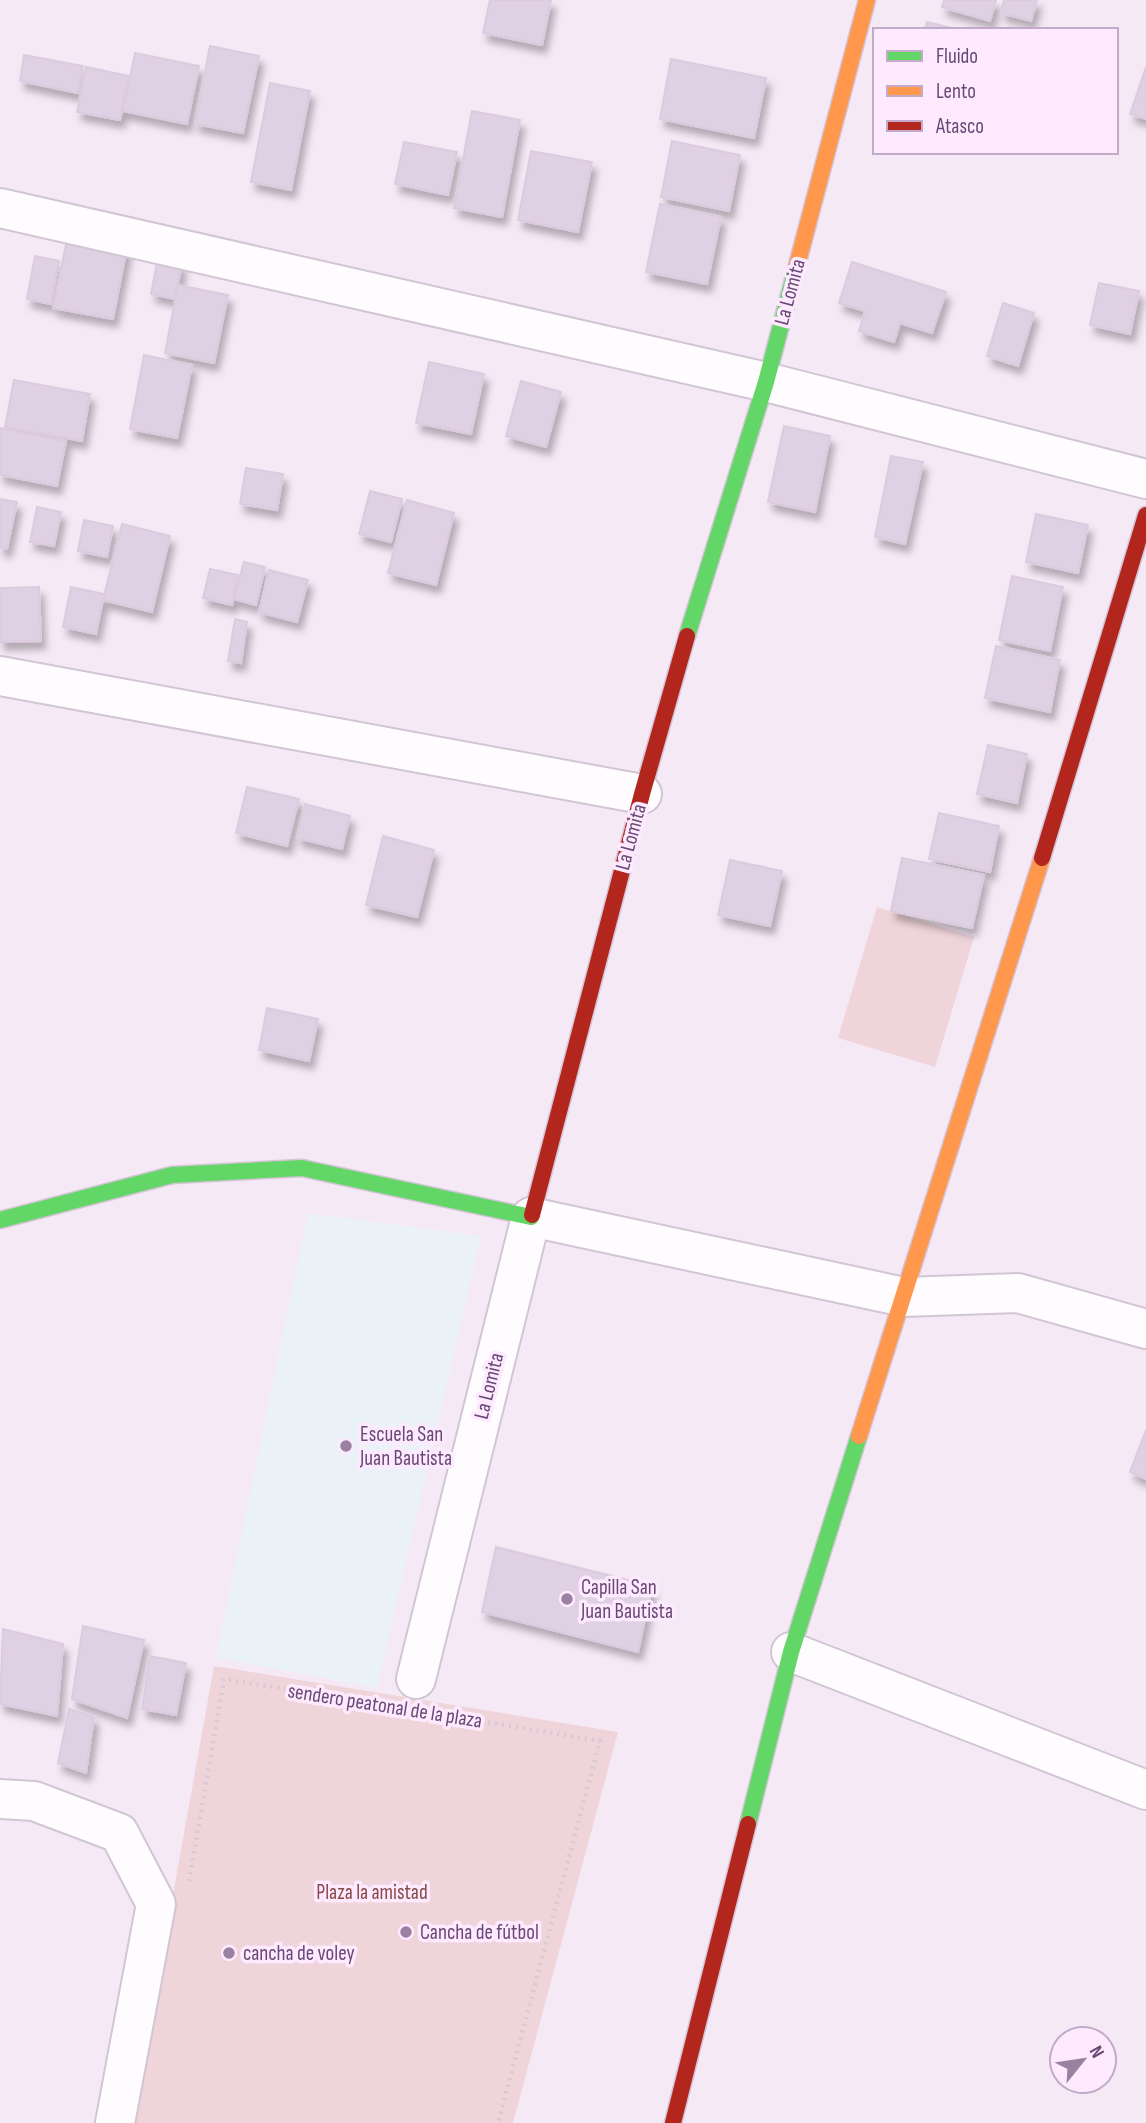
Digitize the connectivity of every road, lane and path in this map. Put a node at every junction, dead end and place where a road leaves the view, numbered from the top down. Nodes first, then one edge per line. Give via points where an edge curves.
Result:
1 (867, 0) edge
2 (0, 208) edge
3 (766, 382) junction
4 (1146, 479) edge
5 (1146, 515) edge
6 (0, 676) edge
7 (642, 794) junction
8 (531, 1217) junction
9 (0, 1220) edge
10 (904, 1297) junction
11 (1146, 1329) edge
12 (791, 1652) junction
13 (413, 1700) junction
14 (1146, 1790) edge
15 (0, 1798) edge
16 (187, 1894) dead end
17 (115, 2123) edge
18 (498, 2123) edge
19 (673, 2123) edge

1 - 3 street, La Lomita
2 - 3 street
3 - 4 street
3 - 7 street, La Lomita
5 - 10 street
6 - 7 street
7 - 8 street, La Lomita
8 - 9 street via 302,1168 172,1175
8 - 10 street
8 - 13 street, La Lomita
10 - 11 street via 1018,1293
10 - 12 street
12 - 14 street
12 - 19 street
13 - 16 path, sendero peatonal de la plaza via 224,1679
13 - 18 path, sendero peatonal de la plaza via 600,1741
15 - 17 street via 34,1801 119,1833 156,1904

